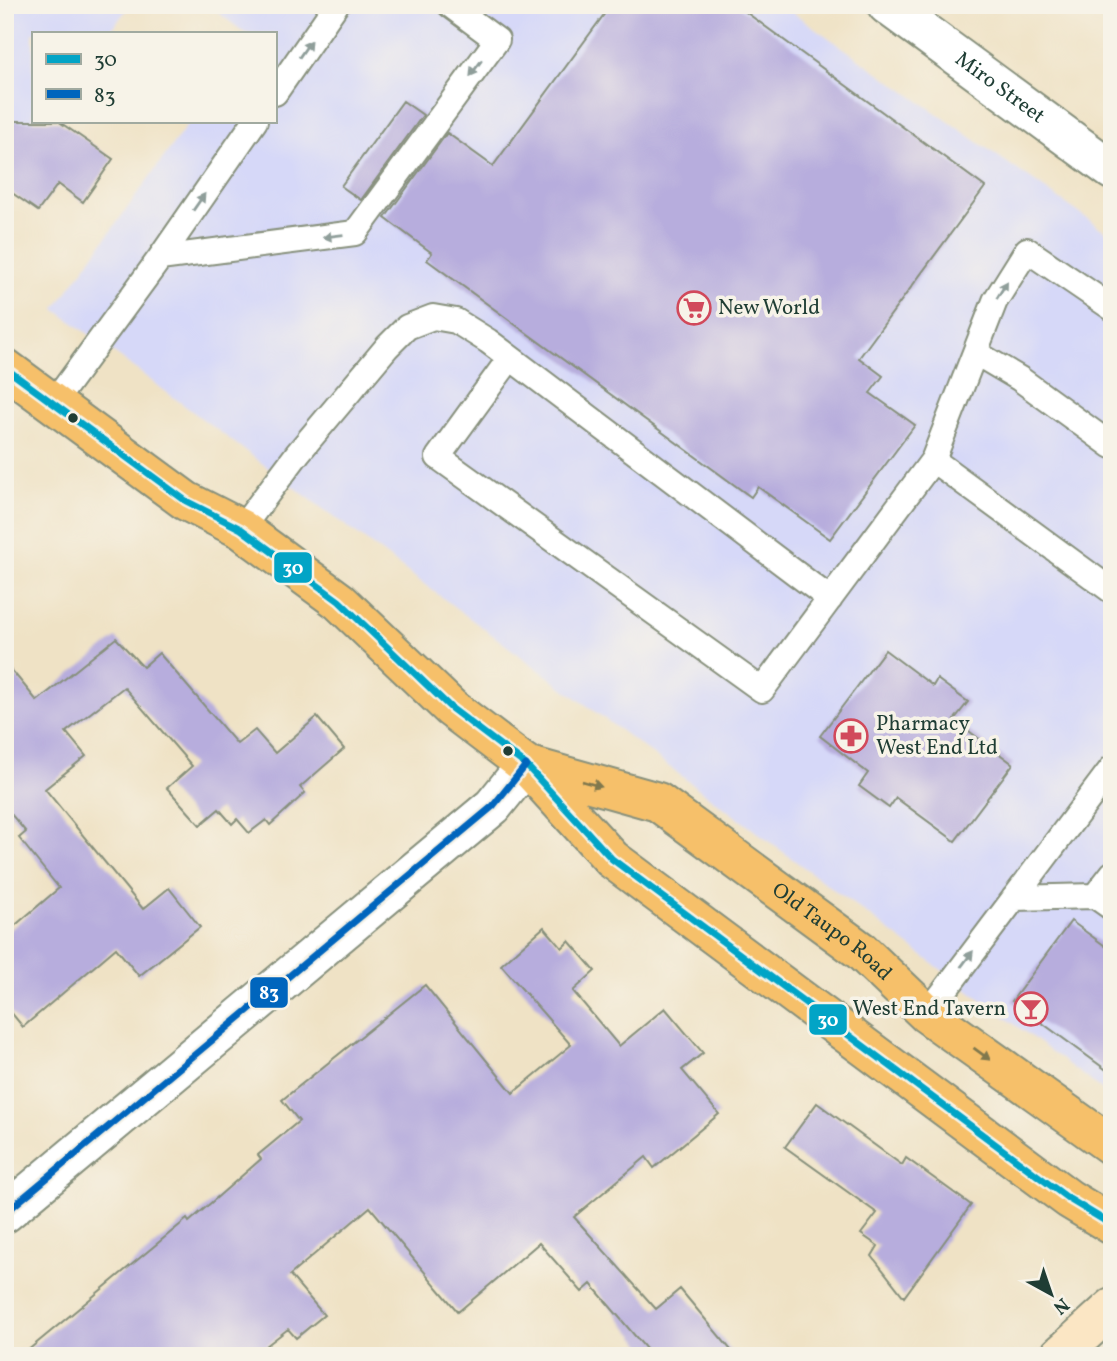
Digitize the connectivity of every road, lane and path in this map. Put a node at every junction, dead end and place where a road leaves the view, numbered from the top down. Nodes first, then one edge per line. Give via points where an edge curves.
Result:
1 (336, 5) edge
2 (450, 5) edge
3 (887, 5) edge
4 (276, 92) edge
5 (255, 122) edge
6 (1112, 170) edge
7 (160, 258) junction
8 (1112, 308) edge
9 (976, 353) junction
10 (510, 358) junction
11 (5, 368) edge
12 (53, 404) junction
13 (1112, 446) edge
14 (933, 460) junction
15 (241, 528) junction
16 (1112, 591) edge
17 (830, 599) junction
18 (526, 765) junction
19 (1112, 768) edge
20 (1112, 874) edge
21 (1014, 898) junction
22 (1104, 902) edge
23 (927, 1014) junction
24 (1112, 1146) edge
25 (5, 1213) edge
26 (1112, 1225) edge
27 (1112, 1308) edge
28 (1059, 1356) edge

4 -> 1 lane
2 -> 7 lane via 497,40 355,233
3 - 6 street, Miro Street
7 -> 5 lane
7 - 12 lane
9 -> 8 lane via 995,301 1027,250
9 - 13 lane
9 - 14 lane
10 - 15 lane via 456,321 433,317 407,327 298,453
10 - 17 lane
10 - 17 lane via 438,457 762,690
11 - 12 highway, Old Taupo Road
12 - 15 highway, Old Taupo Road via 186,501
14 - 16 lane
14 - 17 lane
15 - 18 highway, Old Taupo Road via 339,601 451,708
18 -> 23 highway, Old Taupo Road via 658,802 861,951
18 - 25 street via 493,806
18 - 26 highway, Old Taupo Road via 612,859 1069,1199
19 - 21 lane
20 - 22 lane
21 - 22 lane
23 -> 21 lane
23 -> 24 highway, Old Taupo Road
27 - 28 main road

